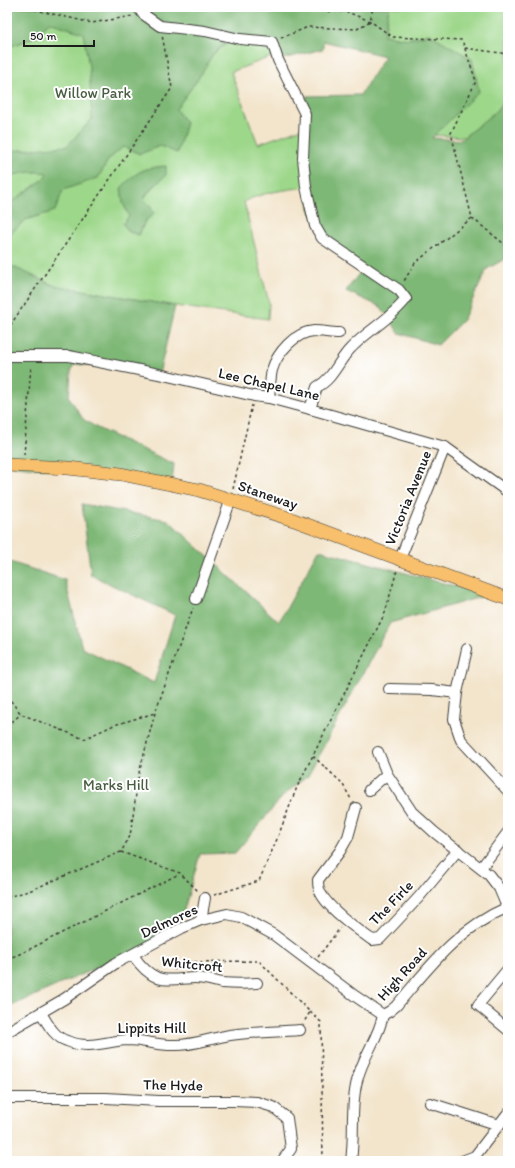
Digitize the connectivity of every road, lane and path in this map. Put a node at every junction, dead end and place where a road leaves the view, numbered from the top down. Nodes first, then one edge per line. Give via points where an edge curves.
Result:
1 (23, 7) edge
2 (244, 7) edge
3 (373, 7) edge
4 (140, 10) edge
5 (370, 21) junction
6 (160, 26) junction
7 (272, 42) junction
8 (465, 48) junction
9 (508, 54) edge
10 (472, 218) junction
11 (508, 247) edge
12 (399, 290) junction
13 (7, 330) edge
14 (339, 333) dead end
15 (7, 356) edge
16 (32, 356) junction
17 (254, 396) junction
18 (270, 398) junction
19 (310, 409) junction
20 (445, 448) junction
21 (7, 465) edge
22 (23, 465) junction
23 (508, 492) edge
24 (231, 499) junction
25 (400, 559) junction
26 (395, 581) dead end
27 (508, 599) edge
28 (196, 600) joint
29 (467, 649) dead end
30 (389, 689) dead end
31 (457, 692) junction
32 (7, 696) edge
33 (155, 713) junction
34 (21, 714) junction
35 (7, 726) edge
36 (378, 752) dead end
37 (313, 756) junction
38 (387, 774) junction
39 (369, 790) dead end
40 (508, 791) edge
41 (356, 808) joint
42 (508, 832) edge
43 (458, 850) junction
44 (121, 852) junction
45 (481, 868) junction
46 (180, 874) junction
47 (7, 897) edge
48 (205, 898) junction
49 (507, 907) edge
50 (201, 920) junction
51 (346, 920) junction
52 (133, 955) junction
53 (7, 959) edge
54 (313, 964) junction
55 (508, 969) edge
56 (256, 983) dead end
57 (310, 1012) dead end
58 (41, 1013) junction
59 (383, 1015) junction
60 (300, 1030) dead end
61 (508, 1030) edge
62 (7, 1032) edge
63 (7, 1098) edge
64 (430, 1103) dead end
65 (508, 1113) edge
66 (499, 1125) junction
67 (474, 1158) edge
68 (282, 1161) edge
69 (323, 1161) edge
70 (351, 1161) edge
71 (462, 1161) edge

1 - 4 path via 92,22
2 - 5 path via 347,12
3 - 5 path
4 - 6 street
5 - 7 path via 357,29 308,27
5 - 8 path via 393,37 462,40
6 - 7 street
6 - 13 path via 172,88
7 - 12 street via 278,60 305,114 303,158 307,194 315,226 322,238
8 - 9 path
8 - 10 path via 476,81 451,133
10 - 11 path
10 - 12 path via 415,263
12 - 19 street via 406,299 398,310 350,348 326,382 317,387
14 - 18 street via 312,331 295,338 276,361 272,372
15 - 16 street, Lee Chapel Lane
16 - 17 street, Lee Chapel Lane via 69,356
16 - 22 path
17 - 18 street, Lee Chapel Lane
17 - 24 path
18 - 19 street, Lee Chapel Lane
19 - 20 street, Lee Chapel Lane
20 - 23 street, Lee Chapel Lane
20 - 25 street, Victoria Avenue
21 - 22 main road, Staneway
22 - 24 main road, Staneway via 127,475 172,483
24 - 25 main road, Staneway
24 - 28 street
25 - 27 main road, Staneway
26 - 37 path via 385,613
28 - 33 path
29 - 31 street
30 - 31 street
31 - 40 street via 454,718 461,740
32 - 34 path
33 - 34 path via 114,725 84,739
33 - 44 path via 139,773 130,836
34 - 35 path
36 - 38 street
37 - 41 path via 342,783
37 - 48 path via 259,881
38 - 39 street
38 - 43 street via 412,812
41 - 51 street, The Firle via 348,837 318,880 319,890
42 - 45 street
43 - 45 street
43 - 51 street, The Firle via 380,939 372,940
44 - 46 path
44 - 47 path via 29,891
45 - 49 street via 495,882
46 - 48 path
46 - 53 path
48 - 50 street
49 - 59 street, High Road via 481,921 451,943 396,1006
50 - 52 street, Delmores
50 - 54 street, Delmores via 227,914 241,916 274,935
51 - 54 path
52 - 56 street, Whitcroft via 141,966 158,978 204,978 236,984
52 - 58 street, Delmores via 116,963
54 - 59 street, Delmores
55 - 61 street via 478,1006
57 - 69 path via 321,1022
58 - 60 street, Lippits Hill via 59,1038 93,1046 127,1040 175,1046 241,1034
58 - 62 street, Delmores
59 - 70 street, High Road via 380,1028 362,1063 356,1082
63 - 68 street, The Hyde via 257,1102 272,1107 287,1118 291,1149
64 - 66 street
65 - 66 street
66 - 67 street
67 - 71 street

